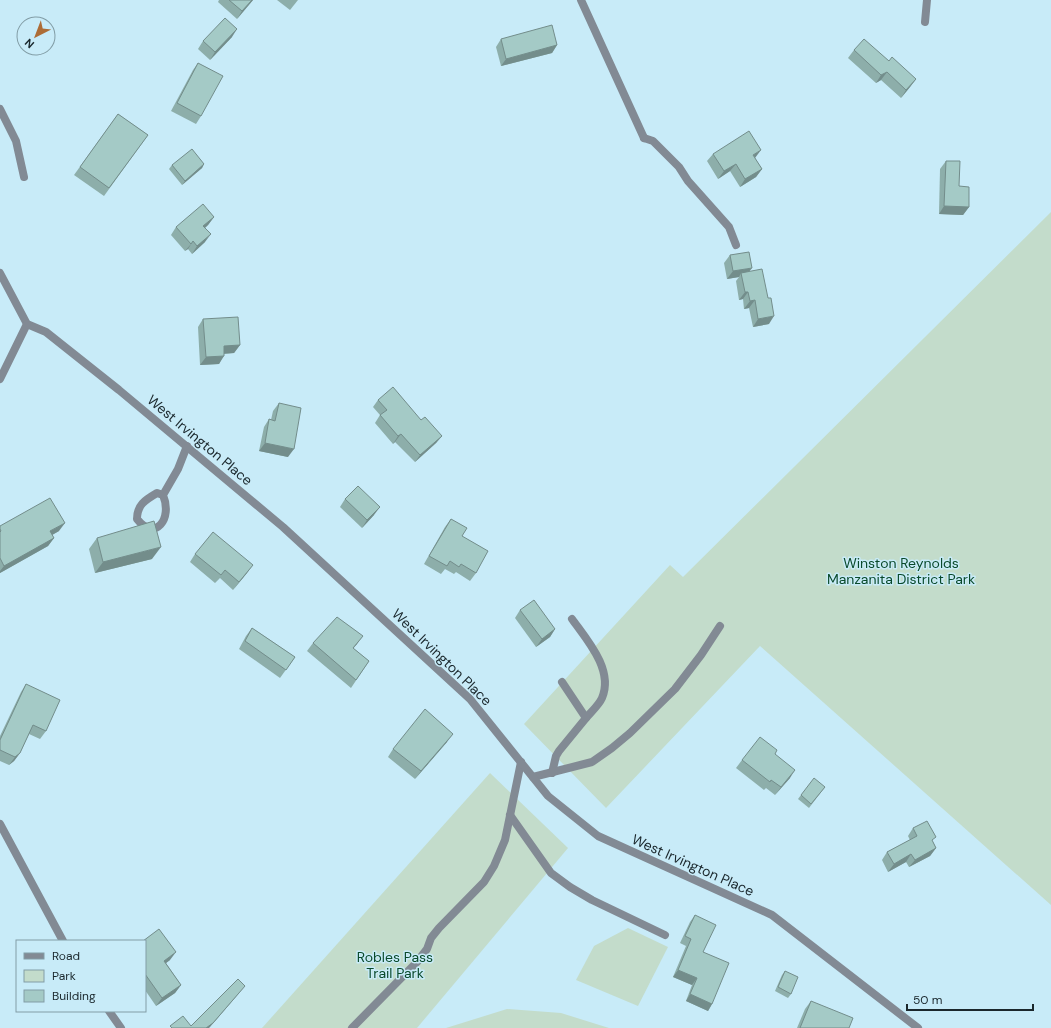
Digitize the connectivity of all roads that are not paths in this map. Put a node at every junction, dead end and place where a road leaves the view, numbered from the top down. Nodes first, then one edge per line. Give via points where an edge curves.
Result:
1 (581, 0) edge
2 (927, 0) edge
3 (925, 22) dead end
4 (0, 109) edge
5 (24, 177) dead end
6 (736, 245) dead end
7 (0, 273) edge
8 (27, 324) junction
9 (0, 379) edge
10 (187, 446) junction
11 (163, 495) junction
12 (572, 619) dead end
13 (720, 626) dead end
14 (562, 682) dead end
15 (586, 718) junction
16 (520, 762) junction
17 (552, 773) junction
18 (533, 777) junction
19 (510, 815) junction
20 (0, 824) edge
21 (665, 935) dead end
22 (62, 940) edge
23 (110, 1012) edge
24 (121, 1028) edge
25 (352, 1028) edge
26 (918, 1028) edge

1 - 6 street via 644,138 653,141 679,166 688,181 729,227
2 - 3 street
4 - 5 street via 16,141
7 - 8 street
8 - 9 street
8 - 10 street, West Irvington Place via 46,332
10 - 11 street via 178,469
10 - 16 street, West Irvington Place via 278,522 470,698
11 - 11 street via 166,515 162,524 148,529 142,526 137,519 137,511 141,504 157,494
12 - 15 street via 594,650 604,677 601,699
13 - 17 street via 675,689 630,733 592,762
14 - 15 street
15 - 17 street via 559,750
16 - 18 street, West Irvington Place
16 - 19 street
17 - 18 street
18 - 26 street, West Irvington Place via 548,796 598,836 772,915
19 - 21 street via 551,873 592,900
19 - 25 street via 505,840 484,882 439,928 417,962
20 - 22 street
23 - 24 street

